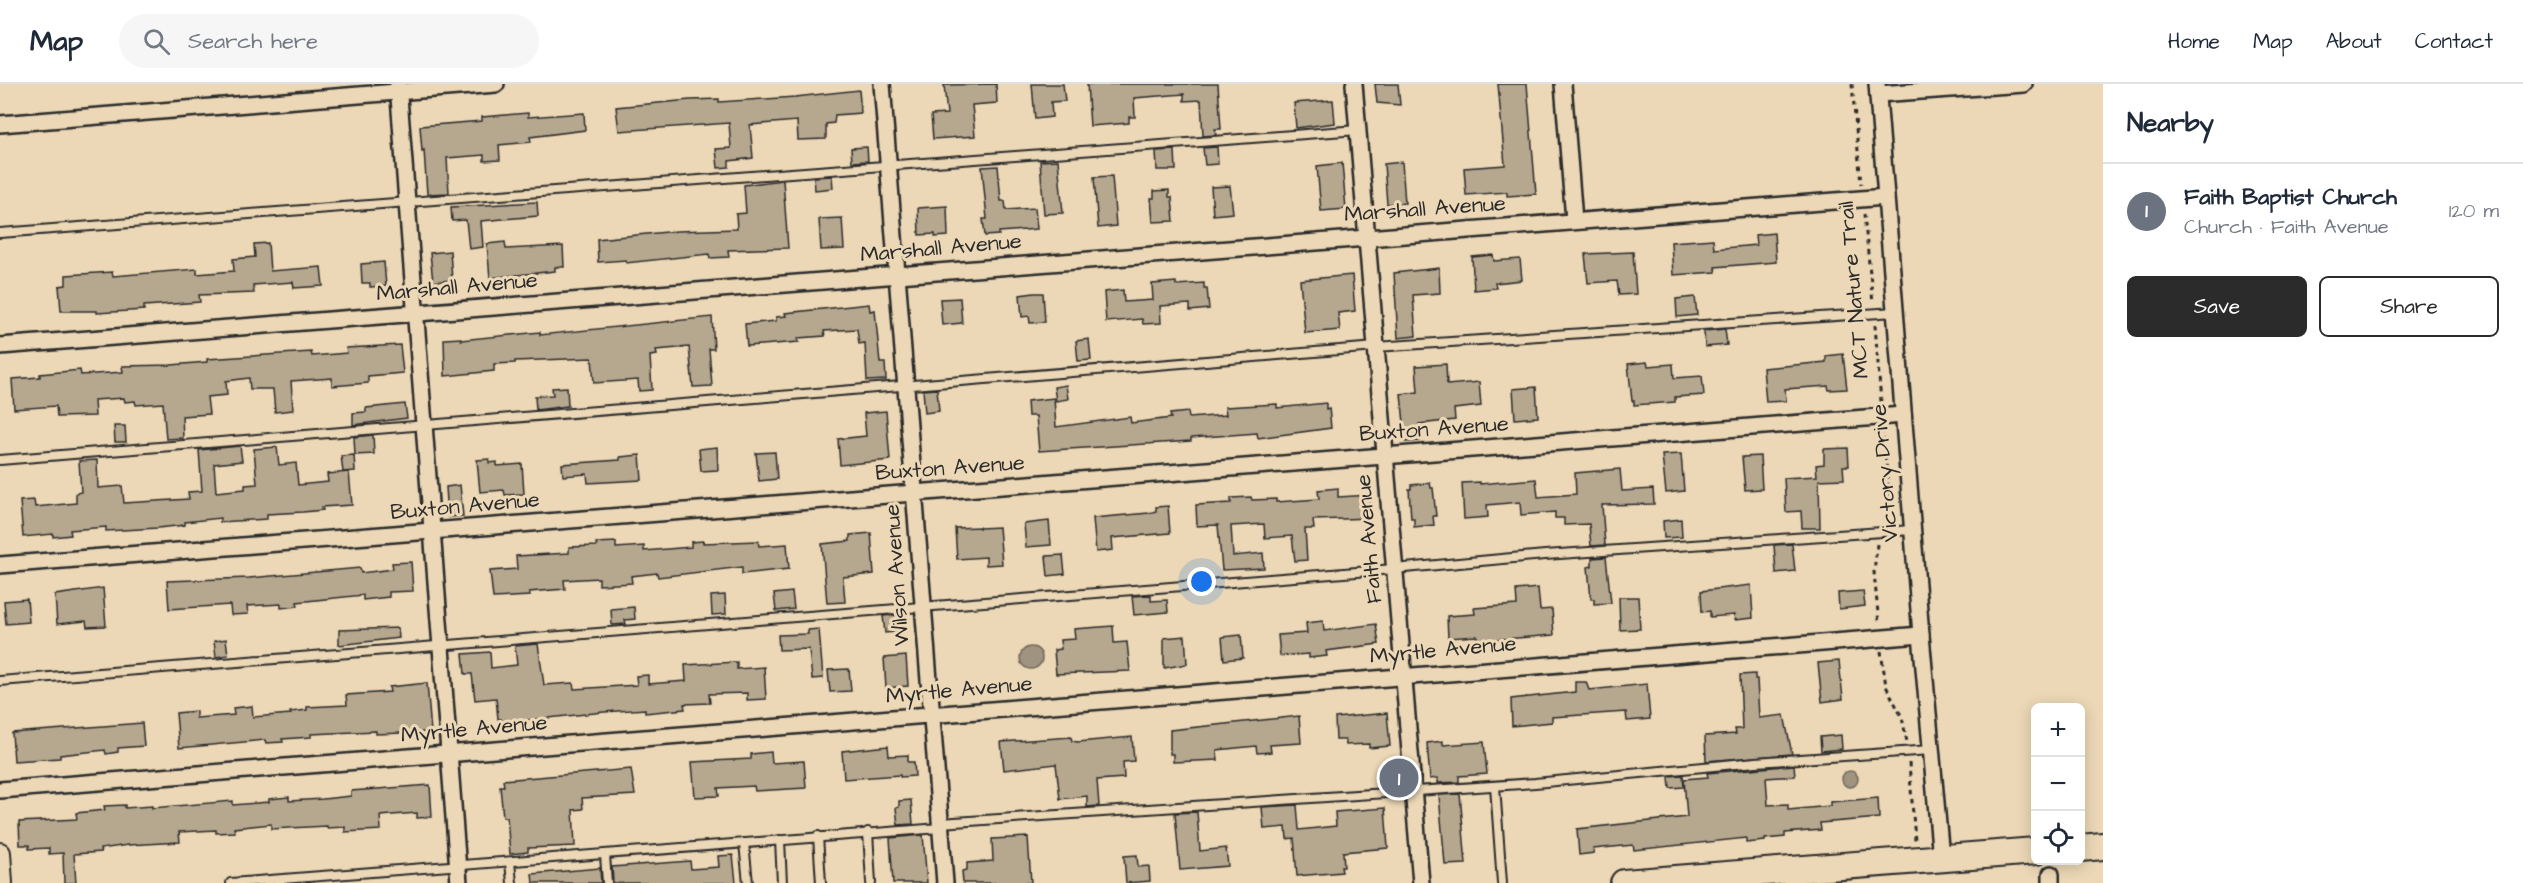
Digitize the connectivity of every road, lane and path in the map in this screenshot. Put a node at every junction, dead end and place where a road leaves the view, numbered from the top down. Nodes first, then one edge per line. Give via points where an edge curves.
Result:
1 (496, 84) edge
2 (882, 84) edge
3 (1354, 84) edge
4 (1563, 84) edge
5 (1852, 84) edge
6 (2024, 84) edge
7 (398, 88) edge
8 (1877, 89) edge
9 (0, 124) edge
10 (1358, 130) junction
11 (888, 164) junction
12 (1886, 196) junction
13 (1863, 198) junction
14 (407, 201) junction
15 (1574, 220) junction
16 (0, 233) edge
17 (1366, 236) junction
18 (897, 274) junction
19 (1874, 312) junction
20 (1895, 312) junction
21 (415, 313) junction
22 (0, 346) edge
23 (1376, 347) junction
24 (906, 387) junction
25 (1903, 416) junction
26 (1882, 417) junction
27 (424, 426) junction
28 (1385, 456) junction
29 (0, 460) edge
30 (914, 493) junction
31 (1912, 530) junction
32 (1882, 531) junction
33 (433, 532) junction
34 (0, 565) edge
35 (1394, 569) junction
36 (922, 607) junction
37 (1921, 635) junction
38 (1880, 638) junction
39 (441, 645) junction
40 (1403, 676) junction
41 (0, 681) edge
42 (930, 715) junction
43 (1931, 750) junction
44 (1908, 752) junction
45 (449, 753) junction
46 (1495, 786) junction
47 (0, 790) edge
48 (1413, 792) junction
49 (940, 825) junction
50 (868, 832) junction
51 (818, 836) junction
52 (780, 840) junction
53 (744, 843) junction
54 (2103, 846) edge
55 (2085, 848) edge
56 (2031, 851) edge
57 (0, 853) edge
58 (605, 855) junction
59 (1929, 859) junction
60 (510, 862) junction
61 (458, 865) junction
62 (1768, 878) edge
63 (1659, 882) edge
64 (2, 883) edge
65 (231, 883) edge
66 (459, 883) edge
67 (512, 883) edge
68 (607, 883) edge
69 (748, 883) edge
70 (782, 883) edge
71 (821, 883) edge
72 (871, 883) edge
73 (945, 883) edge
74 (1421, 883) edge
75 (1502, 883) edge
76 (1624, 883) edge

1 - 7 street
2 - 11 street, Wilson Avenue
3 - 10 street, Faith Avenue
4 - 15 street
5 - 13 path, MCT Nature Trail
6 - 8 street
7 - 9 street
7 - 14 street
8 - 12 street, Victory Drive
10 - 11 lane
10 - 17 street, Faith Avenue
11 - 14 lane
11 - 18 street, Wilson Avenue
12 - 13 street, Marshall Avenue
12 - 20 street, Victory Drive
13 - 15 street, Marshall Avenue
13 - 19 path, MCT Nature Trail
14 - 16 lane
14 - 21 street
15 - 17 street, Marshall Avenue
17 - 18 street, Marshall Avenue
17 - 23 street, Faith Avenue
18 - 21 street, Marshall Avenue
18 - 24 street, Wilson Avenue
19 - 20 lane
19 - 23 lane
19 - 26 path, MCT Nature Trail
20 - 25 street, Victory Drive
21 - 22 street, Marshall Avenue
21 - 27 street
23 - 24 lane
23 - 28 street, Faith Avenue
24 - 27 lane
24 - 30 street, Wilson Avenue
25 - 26 street, Buxton Avenue
25 - 31 street, Victory Drive
26 - 28 street, Buxton Avenue
26 - 32 path, MCT Nature Trail via 1890,510
27 - 29 lane
27 - 33 street
28 - 30 street, Buxton Avenue
28 - 35 street, Faith Avenue
30 - 33 street, Buxton Avenue
30 - 36 street, Wilson Avenue
31 - 32 lane
31 - 37 street, Victory Drive
32 - 35 lane
32 - 38 path, MCT Nature Trail via 1874,560
33 - 34 street, Buxton Avenue
33 - 39 street
35 - 36 lane
35 - 40 street, Faith Avenue
36 - 39 lane
36 - 42 street, Wilson Avenue
37 - 38 street, Myrtle Avenue
37 - 43 street, Victory Drive
38 - 40 street, Myrtle Avenue
38 - 44 path, MCT Nature Trail via 1883,674 1905,726
39 - 41 lane
39 - 45 street
40 - 42 street, Myrtle Avenue
40 - 48 street, Faith Avenue
42 - 45 street, Myrtle Avenue
42 - 49 street, Wilson Avenue
43 - 44 lane
43 - 59 street, Victory Drive
44 - 46 lane
44 - 59 path, MCT Nature Trail
45 - 47 street, Myrtle Avenue
45 - 61 street
46 - 48 lane
46 - 75 lane
48 - 49 lane
48 - 74 street, Faith Avenue
49 - 50 lane
49 - 73 street, Wilson Avenue
50 - 51 lane
50 - 72 lane
51 - 52 lane
51 - 71 lane
52 - 53 lane
52 - 70 lane
53 - 58 lane
53 - 69 lane
54 - 55 main road
56 - 59 main road
57 - 64 street
58 - 60 lane
58 - 68 lane
59 - 62 main road
60 - 61 lane
60 - 67 lane
61 - 65 lane
61 - 66 street
62 - 63 main road
63 - 76 main road

